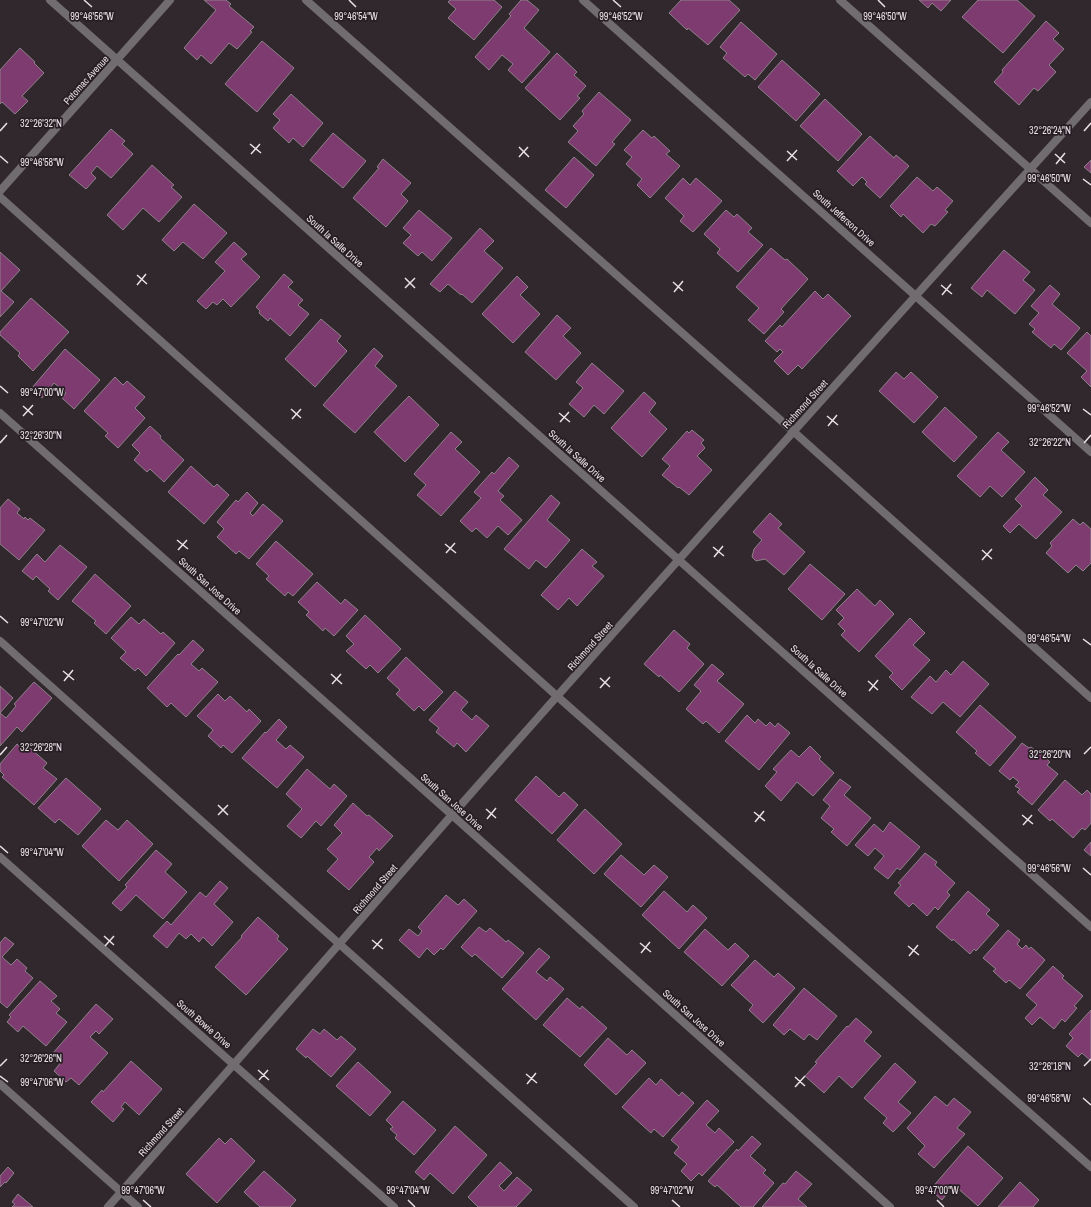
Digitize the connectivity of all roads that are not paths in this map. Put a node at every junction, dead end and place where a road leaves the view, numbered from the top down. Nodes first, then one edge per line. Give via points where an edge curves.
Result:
1 (50, 0) edge
2 (170, 0) edge
3 (306, 0) edge
4 (583, 0) edge
5 (840, 0) edge
6 (117, 60) junction
7 (1091, 102) edge
8 (1030, 169) junction
9 (0, 191) edge
10 (0, 197) edge
11 (1091, 223) edge
12 (916, 296) junction
13 (0, 413) edge
14 (794, 432) junction
15 (1091, 452) edge
16 (679, 560) junction
17 (0, 641) edge
18 (558, 697) junction
19 (1091, 698) edge
20 (452, 815) junction
21 (0, 857) edge
22 (1091, 927) edge
23 (340, 944) junction
24 (235, 1064) junction
25 (0, 1084) edge
26 (1091, 1167) edge
27 (121, 1192) junction
28 (108, 1207) edge
29 (138, 1207) edge
30 (394, 1207) edge
31 (634, 1207) edge
32 (890, 1207) edge

1 - 6 street, South la Salle Drive
2 - 6 street, Potomac Avenue
3 - 14 street
4 - 12 street, South Jefferson Drive
5 - 8 street
6 - 9 street, Potomac Avenue
6 - 16 street, South la Salle Drive
7 - 8 street, Richmond Street
8 - 11 street
8 - 12 street, Richmond Street
10 - 18 street
12 - 14 street, Richmond Street
12 - 15 street, South Jefferson Drive
13 - 20 street, South San Jose Drive
14 - 16 street, Richmond Street
14 - 19 street
16 - 18 street, Richmond Street
16 - 22 street, South la Salle Drive
17 - 23 street
18 - 20 street, Richmond Street
18 - 26 street
20 - 23 street, Richmond Street
20 - 32 street, South San Jose Drive
21 - 24 street, South Bowie Drive
23 - 24 street, Richmond Street
23 - 31 street
24 - 27 street, Richmond Street
24 - 30 street, South Bowie Drive
25 - 27 street
27 - 28 street, Richmond Street
27 - 29 street

